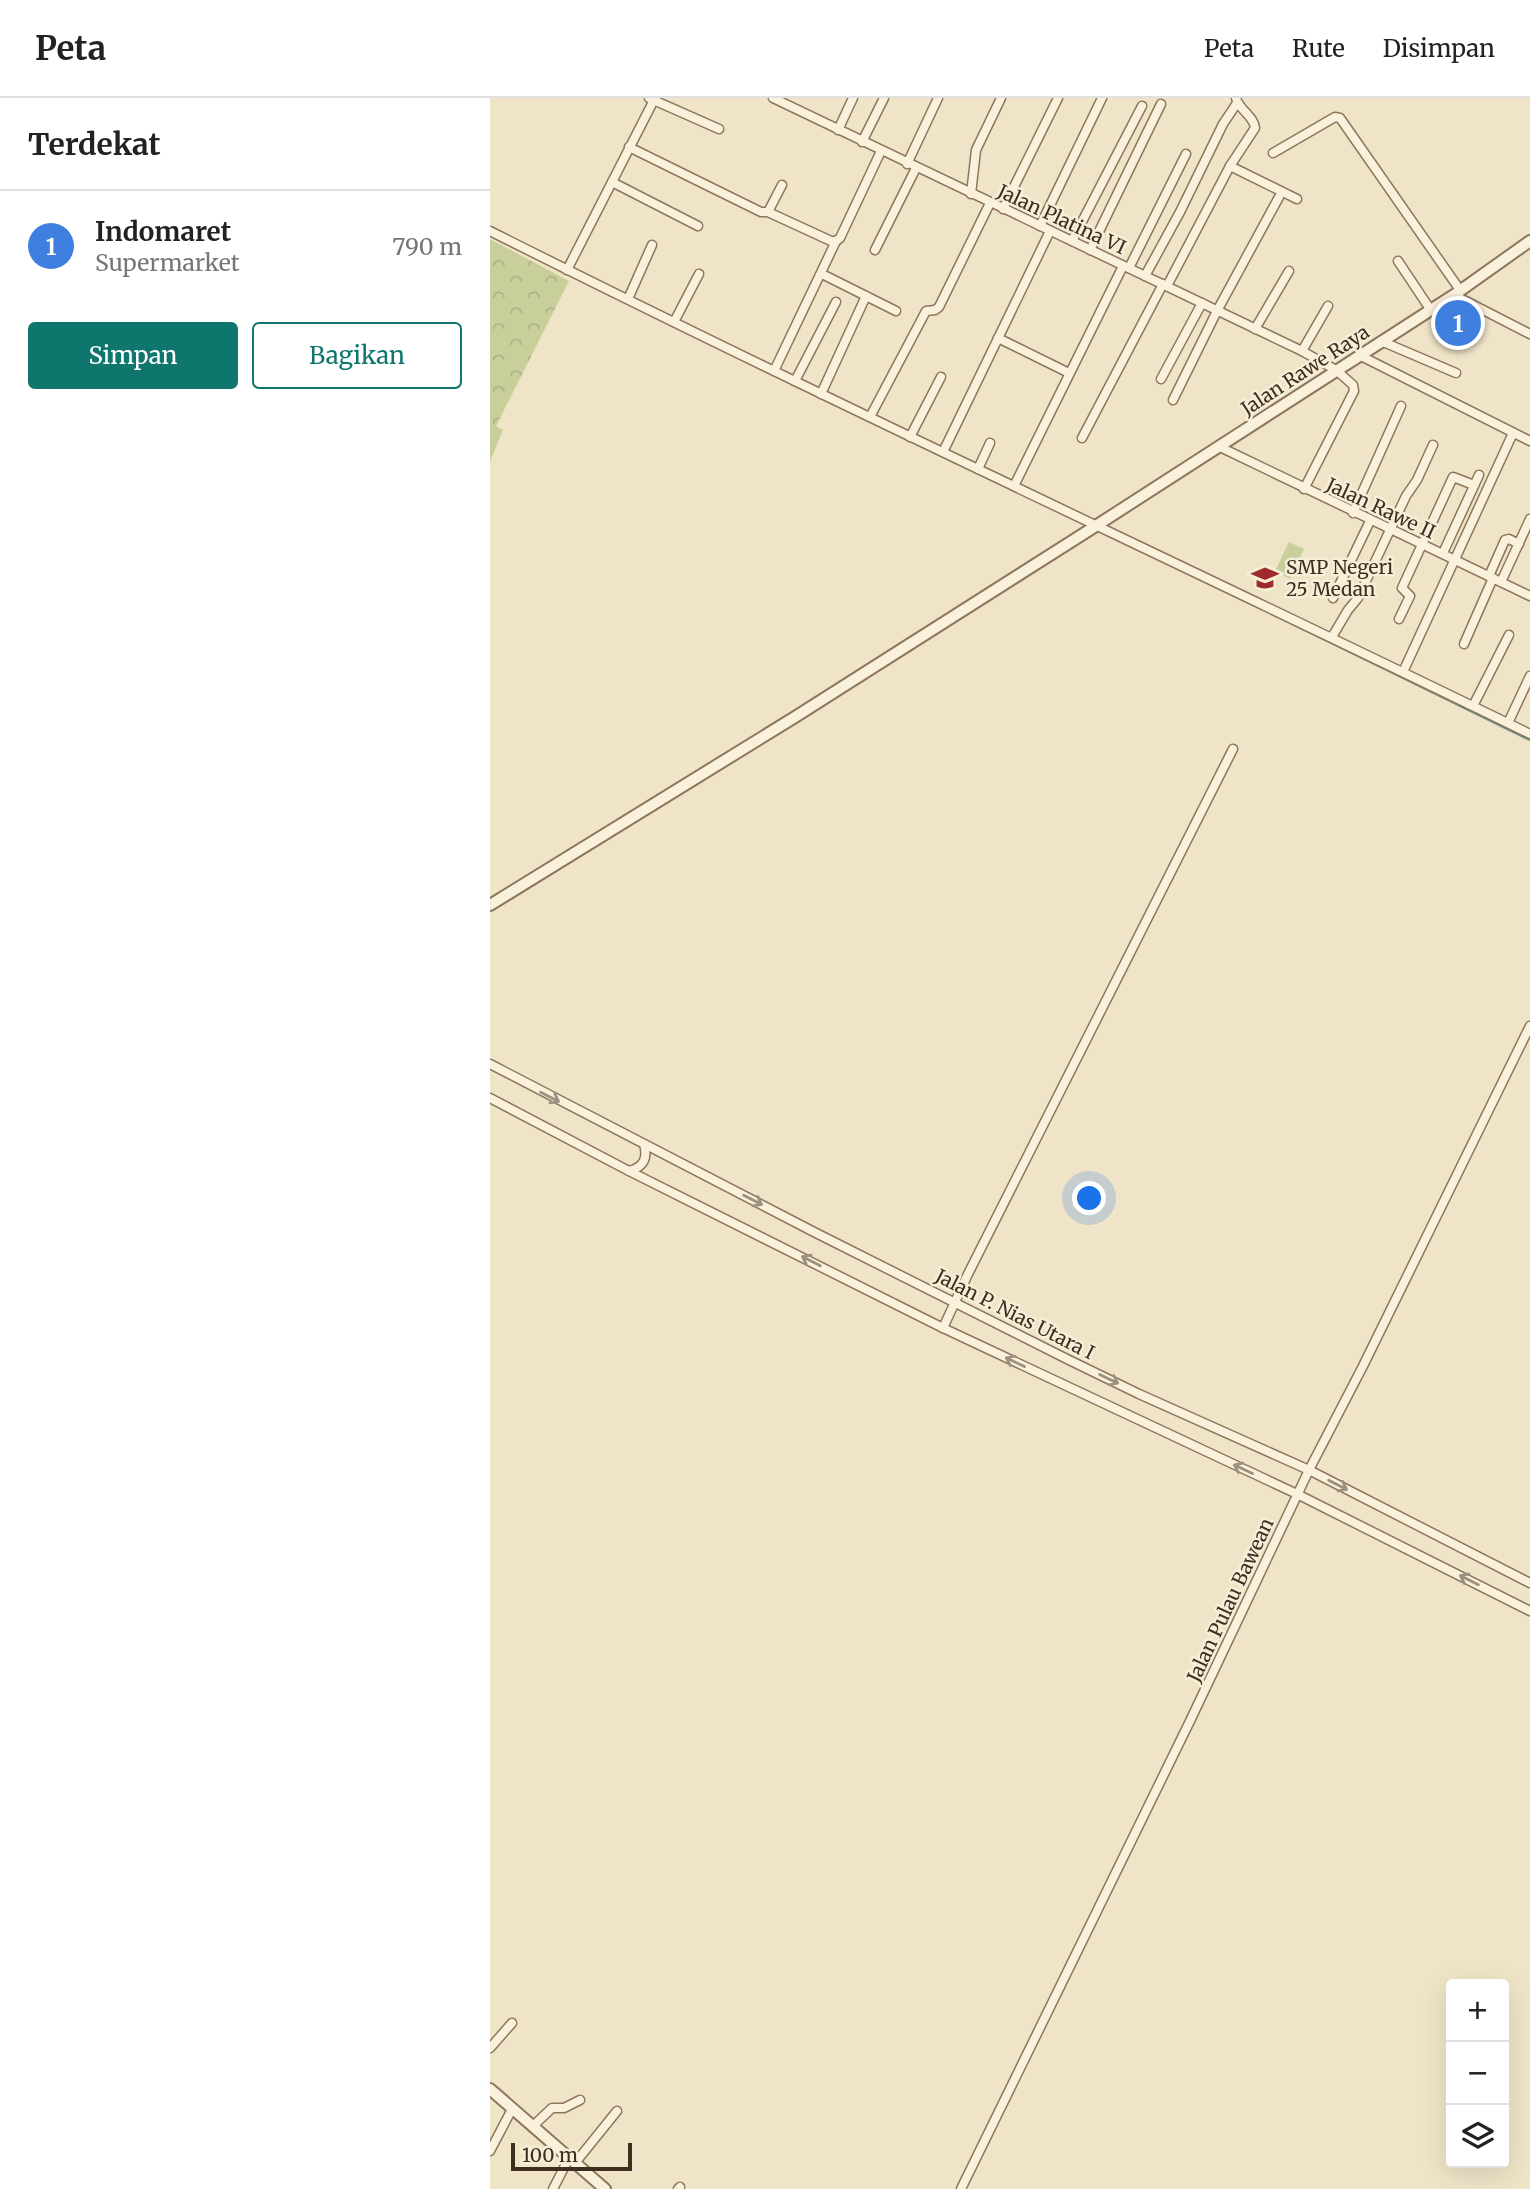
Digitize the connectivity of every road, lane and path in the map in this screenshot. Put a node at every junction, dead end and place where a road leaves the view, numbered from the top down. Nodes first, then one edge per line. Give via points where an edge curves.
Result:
1 (773, 98) edge
2 (794, 98) edge
3 (853, 98) edge
4 (884, 98) edge
5 (938, 98) edge
6 (1001, 98) edge
7 (1058, 98) edge
8 (1102, 98) edge
9 (653, 99) edge
10 (1237, 100) edge
11 (1161, 104) dead end
12 (1142, 106) dead end
13 (790, 107) junction
14 (719, 129) dead end
15 (838, 130) junction
16 (862, 142) junction
17 (629, 147) junction
18 (881, 151) junction
19 (1273, 153) dead end
20 (1186, 154) dead end
21 (906, 164) junction
22 (1230, 166) junction
23 (916, 168) junction
24 (612, 182) junction
25 (782, 185) dead end
26 (971, 194) junction
27 (1279, 197) dead end
28 (1297, 199) dead end
29 (990, 203) junction
30 (1003, 209) junction
31 (768, 212) junction
32 (698, 226) dead end
33 (1040, 226) junction
34 (490, 231) edge
35 (1051, 231) junction
36 (1072, 241) junction
37 (1530, 241) edge
38 (836, 242) junction
39 (652, 245) dead end
40 (875, 250) dead end
41 (1090, 250) junction
42 (1398, 261) dead end
43 (1126, 267) junction
44 (567, 270) junction
45 (1289, 271) dead end
46 (699, 274) dead end
47 (822, 274) junction
48 (1145, 276) junction
49 (1165, 285) junction
50 (1457, 293) junction
51 (866, 296) junction
52 (628, 299) junction
53 (836, 302) dead end
54 (1202, 303) junction
55 (1328, 306) dead end
56 (1430, 309) junction
57 (896, 311) dead end
58 (1216, 311) junction
59 (674, 322) junction
60 (1255, 329) junction
61 (1529, 331) edge
62 (998, 338) junction
63 (1381, 341) junction
64 (1302, 351) junction
65 (1359, 355) junction
66 (1336, 370) junction
67 (774, 371) junction
68 (1069, 373) junction
69 (1457, 373) dead end
70 (941, 377) dead end
71 (1161, 379) dead end
72 (795, 381) junction
73 (821, 394) junction
74 (1173, 400) dead end
75 (1401, 407) dead end
76 (870, 417) junction
77 (1513, 433) junction
78 (911, 437) junction
79 (1082, 438) dead end
80 (1530, 441) edge
81 (990, 443) dead end
82 (1433, 445) dead end
83 (1220, 447) junction
84 (943, 452) junction
85 (978, 469) junction
86 (1479, 475) dead end
87 (1474, 485) junction
88 (1014, 486) junction
89 (1304, 489) junction
90 (1353, 513) junction
91 (1530, 519) edge
92 (1370, 521) junction
93 (1391, 528) junction
94 (1091, 529) junction
95 (1423, 544) junction
96 (1519, 544) junction
97 (1443, 553) junction
98 (1455, 559) junction
99 (1491, 577) junction
100 (1502, 582) junction
101 (1530, 596) edge
102 (1334, 598) dead end
103 (1399, 619) dead end
104 (1509, 635) dead end
105 (1332, 637) junction
106 (1464, 644) dead end
107 (1402, 671) junction
108 (1530, 676) edge
109 (1474, 706) junction
110 (1508, 723) junction
111 (1530, 734) edge
112 (1233, 749) dead end
113 (490, 905) edge
114 (1530, 1026) edge
115 (490, 1064) edge
116 (490, 1098) edge
117 (644, 1144) junction
118 (629, 1171) junction
119 (956, 1303) junction
120 (943, 1328) junction
121 (1309, 1470) junction
122 (1297, 1494) junction
123 (1530, 1583) edge
124 (1530, 1611) edge
125 (512, 2023) dead end
126 (490, 2048) edge
127 (490, 2089) edge
128 (580, 2100) dead end
129 (512, 2109) junction
130 (617, 2111) dead end
131 (533, 2126) junction
132 (490, 2151) edge
133 (572, 2160) junction
134 (600, 2187) edge
135 (552, 2189) edge
136 (961, 2189) edge

1 - 13 street, Jalan Platina VI
2 - 13 street
3 - 15 street
4 - 16 street
5 - 21 street
6 - 26 street via 976,150
7 - 30 street
8 - 33 street
9 - 14 street
9 - 17 street
10 - 22 street via 1256,125
10 - 48 street
11 - 41 street
12 - 36 street
13 - 15 street, Jalan Platina VI
15 - 16 street, Jalan Platina VI
16 - 18 street, Jalan Platina VI
17 - 24 street
17 - 31 street
18 - 21 street, Jalan Platina VI
18 - 38 street
19 - 50 street via 1340,118
20 - 43 street
21 - 23 street, Jalan Platina VI
22 - 28 street
22 - 49 street
23 - 26 street, Jalan Platina VI
23 - 40 street
24 - 32 street
24 - 44 street
25 - 31 street
26 - 29 street, Jalan Platina VI
27 - 58 street
29 - 30 street, Jalan Platina VI
29 - 76 street via 939,307 926,311
30 - 33 street, Jalan Platina VI
31 - 38 street
33 - 35 street, Jalan Platina VI
34 - 44 street
35 - 36 street, Jalan Platina VI
35 - 62 street
36 - 41 street, Jalan Platina VI
37 - 50 street, Jalan Rawe Raya
38 - 47 street
39 - 52 street
41 - 43 street, Jalan Platina VI
42 - 56 street
43 - 48 street, Jalan Platina VI
43 - 68 street
44 - 52 street
45 - 60 street
46 - 59 street
47 - 51 street
47 - 67 street
48 - 49 street, Jalan Platina VI
49 - 54 street, Jalan Platina VI
49 - 79 street
50 - 56 street, Jalan Rawe Raya
50 - 61 street
51 - 57 street
51 - 73 street
52 - 59 street
53 - 72 street
54 - 58 street, Jalan Platina VI
54 - 71 street
55 - 64 street
56 - 63 street, Jalan Rawe Raya
58 - 60 street, Jalan Platina VI
58 - 74 street
59 - 67 street
60 - 64 street, Jalan Platina VI
62 - 68 street
62 - 84 street
63 - 65 street, Jalan Rawe Raya
63 - 69 street
64 - 66 street, Jalan Platina VI
65 - 66 street, Jalan Rawe Raya
65 - 77 street
66 - 83 street, Jalan Rawe Raya
66 - 89 street via 1353,384 1354,391
67 - 72 street
68 - 88 street
70 - 78 street
72 - 73 street
73 - 76 street
75 - 90 street
76 - 78 street
77 - 80 street
77 - 98 street
78 - 84 street
81 - 85 street
82 - 93 street
83 - 89 street, Jalan Rawe II
83 - 94 street, Jalan Rawe Raya
84 - 85 street
85 - 88 street
86 - 87 street
87 - 95 street via 1453,477
87 - 97 street
88 - 94 street
89 - 90 street, Jalan Rawe II
90 - 92 street, Jalan Rawe II
91 - 96 street
92 - 93 street, Jalan Rawe II
92 - 102 street
93 - 95 street, Jalan Rawe II
93 - 105 street via 1358,597
94 - 105 street
94 - 113 street, Jalan Rawe Raya
95 - 97 street, Jalan Rawe II
95 - 103 street via 1402,588 1410,596
96 - 99 street via 1505,540
96 - 100 street
97 - 98 street, Jalan Rawe II
98 - 99 street, Jalan Rawe II
98 - 107 street
99 - 100 street, Jalan Rawe II
99 - 106 street
100 - 101 street, Jalan Rawe II
104 - 109 street
105 - 107 street
107 - 109 street
108 - 110 street
109 - 110 street
110 - 111 street
112 - 119 street
114 - 121 street, Jalan Pulau Bawean
115 -> 117 street, Jalan P. Nias Utara I
116 - 118 street
117 - 118 street via 645,1161
117 -> 119 street, Jalan P. Nias Utara I
120 -> 118 street
119 - 120 street
119 -> 121 street, Jalan P. Nias Utara I via 1139,1394
122 -> 120 street
121 - 122 street, Jalan Pulau Bawean
121 -> 123 street, Jalan P. Nias Utara I
124 -> 122 street
122 - 136 street, Jalan Pulau Bawean
125 - 126 street
127 - 129 street
128 - 131 street via 552,2108
129 - 131 street
129 - 132 street
130 - 133 street
131 - 133 street
133 - 134 street
133 - 135 street

